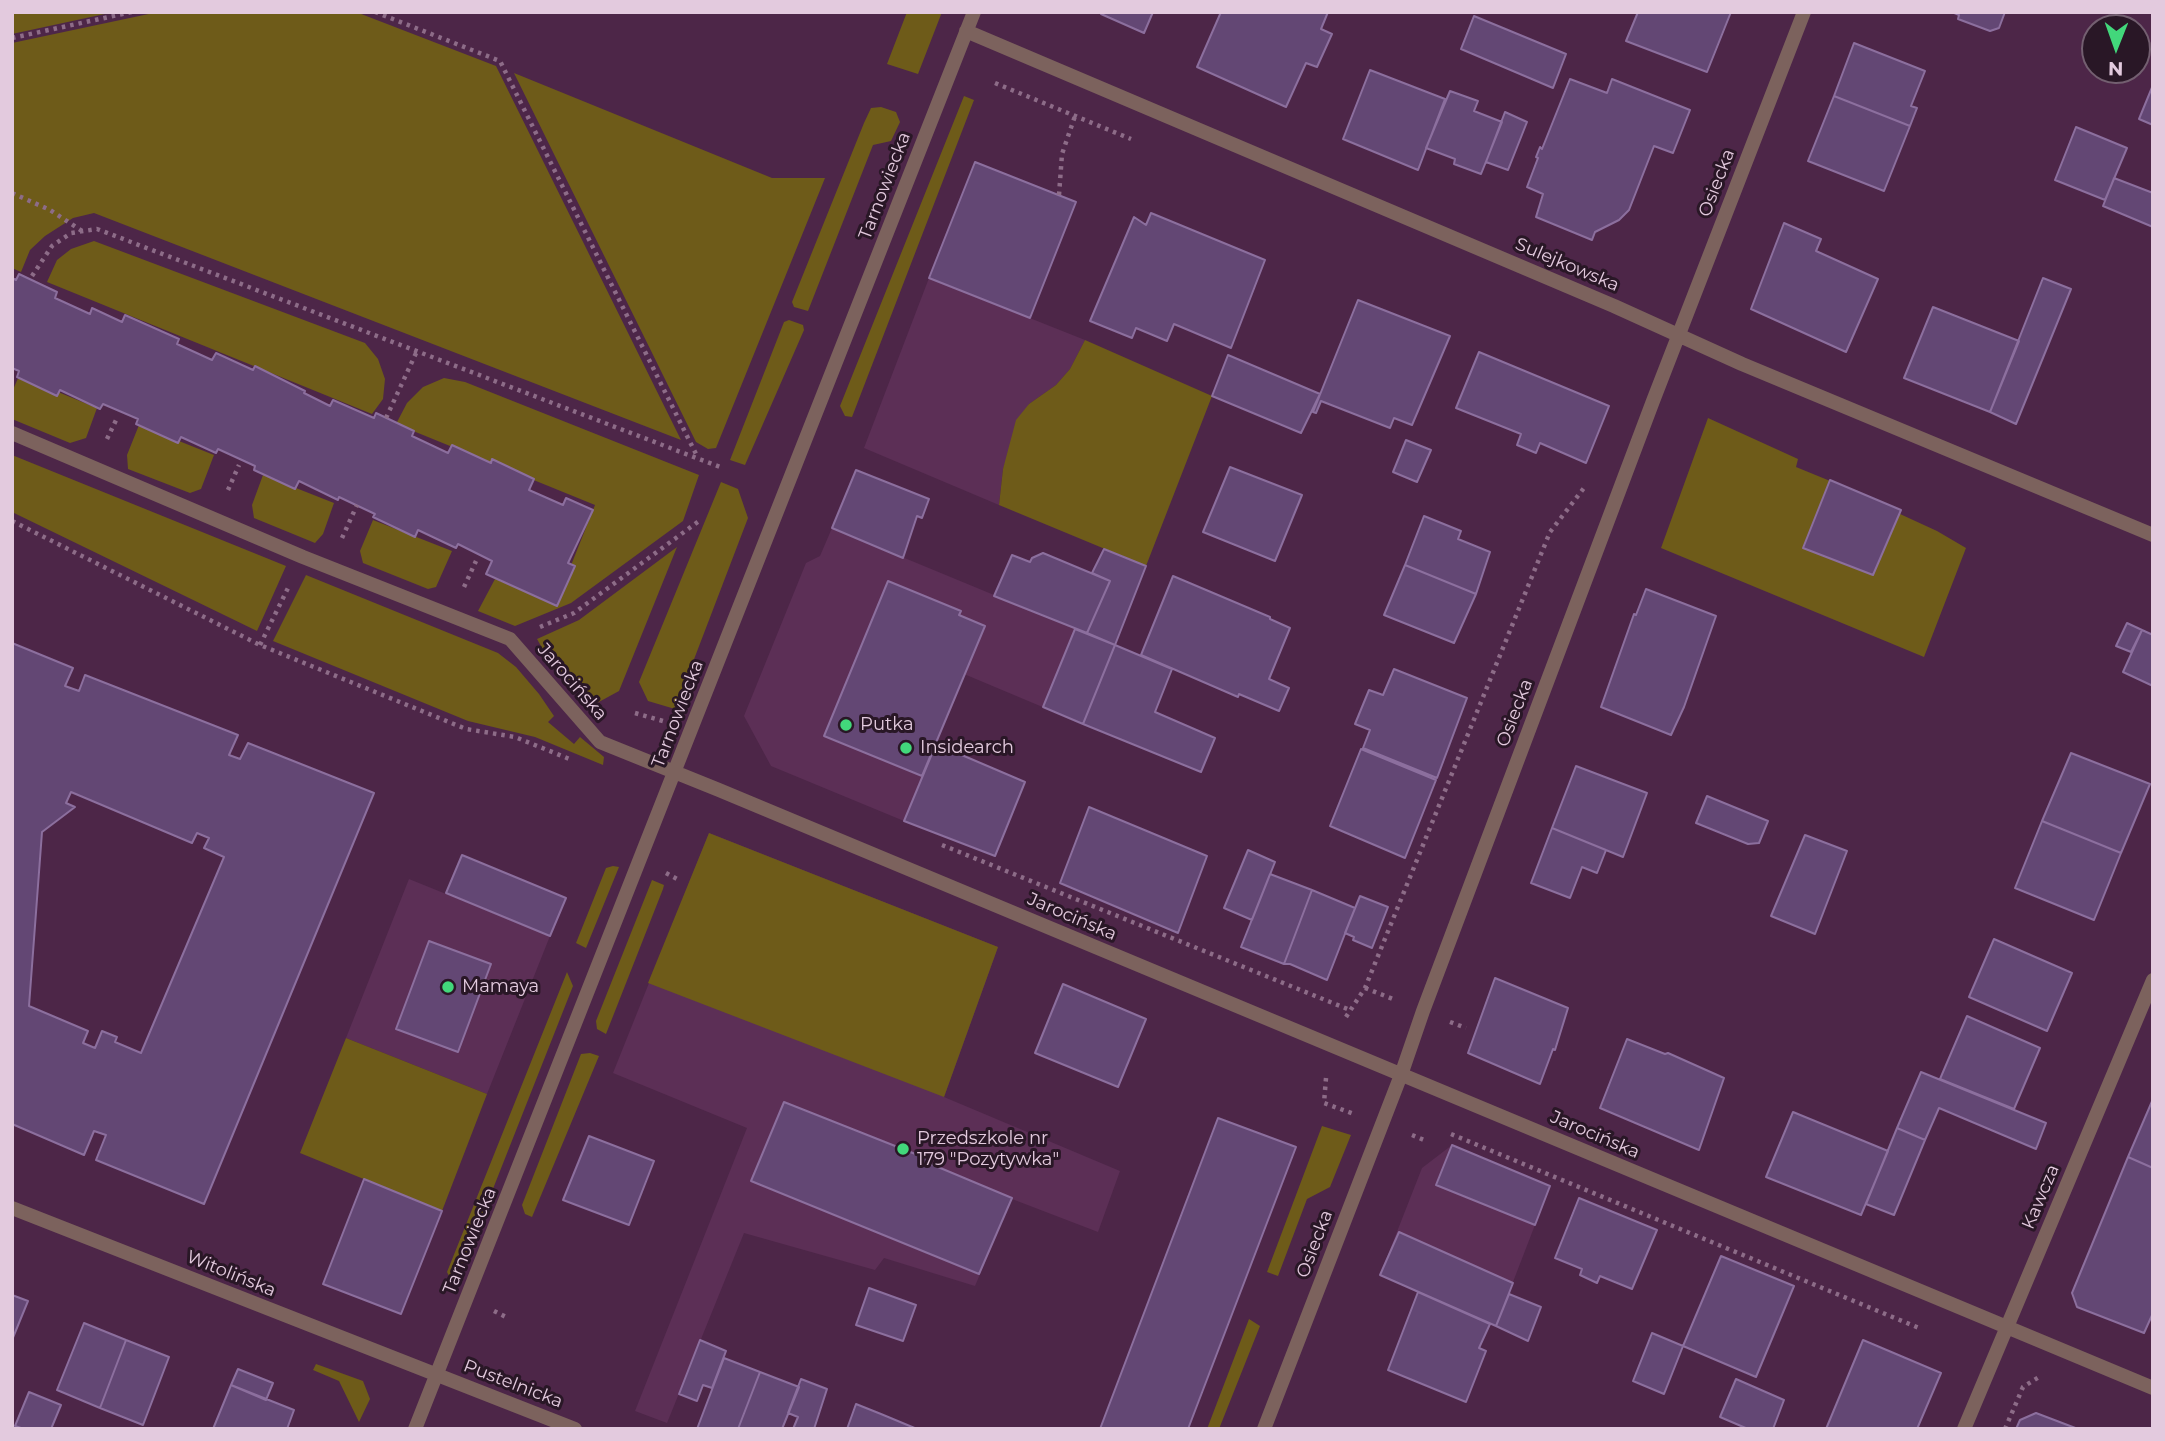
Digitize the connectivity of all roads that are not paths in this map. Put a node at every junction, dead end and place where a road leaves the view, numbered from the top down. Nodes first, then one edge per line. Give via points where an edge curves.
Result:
1 (974, 12) edge
2 (1804, 12) edge
3 (966, 31) junction
4 (1679, 335) junction
5 (12, 433) edge
6 (2153, 535) edge
7 (676, 772) junction
8 (2153, 980) edge
9 (1401, 1075) junction
10 (12, 1208) edge
11 (2007, 1328) junction
12 (436, 1376) junction
13 (2153, 1388) edge
14 (415, 1429) edge
15 (575, 1429) edge
16 (1264, 1429) edge
17 (1964, 1429) edge

1 - 3 street, Tarnowiecka
2 - 4 street, Osiecka
3 - 4 street, Sulejkowska
3 - 7 street, Tarnowiecka
4 - 6 street, Sulejkowska
4 - 9 street, Osiecka
5 - 7 street, Jarocińska via 510,639 600,743
7 - 9 street, Jarocińska
7 - 12 street, Tarnowiecka
8 - 11 street, Kawcza
9 - 11 street, Jarocińska
9 - 16 street, Osiecka
10 - 12 street, Witolińska
11 - 13 street, Jarocińska
11 - 17 street, Kawcza
12 - 14 street, Tarnowiecka
12 - 15 street, Pustelnicka

